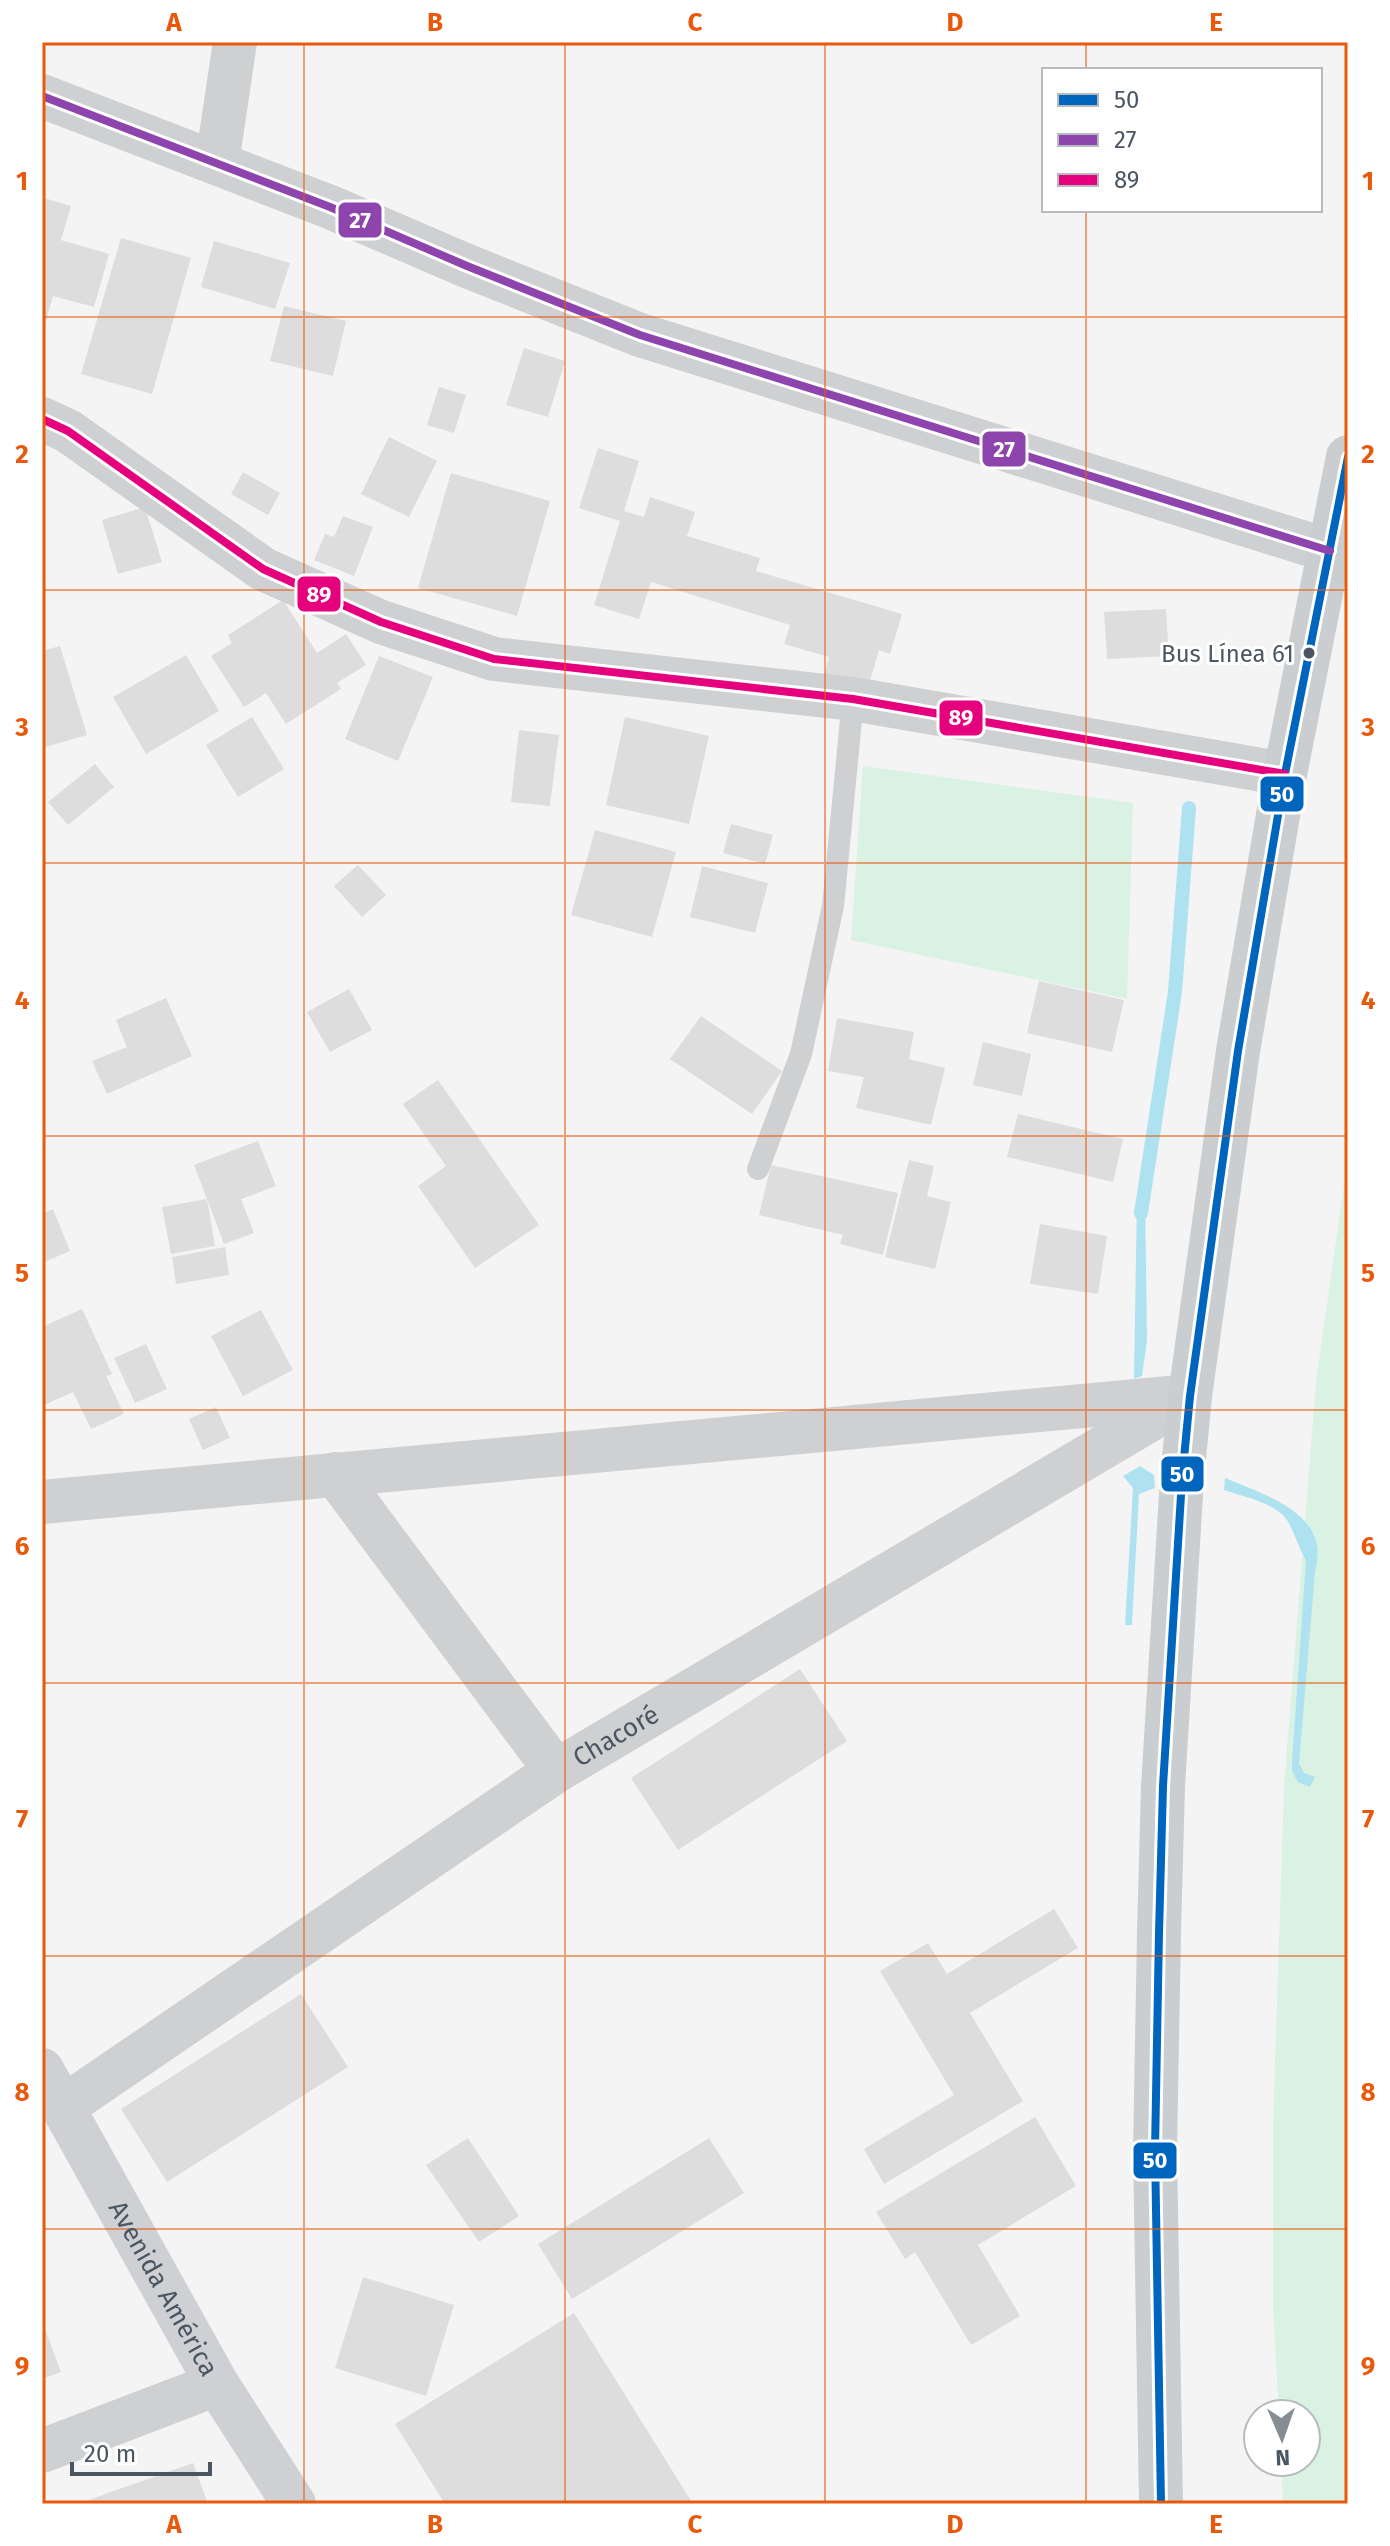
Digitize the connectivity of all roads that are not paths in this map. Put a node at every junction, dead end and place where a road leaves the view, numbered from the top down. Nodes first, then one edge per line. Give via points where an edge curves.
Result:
1 (235, 42) edge
2 (42, 96) edge
3 (217, 163) junction
4 (42, 419) edge
5 (1348, 457) edge
6 (1330, 551) junction
7 (853, 699) junction
8 (1285, 774) junction
9 (758, 1169) dead end
10 (1190, 1396) junction
11 (335, 1474) junction
12 (42, 1502) edge
13 (556, 1771) junction
14 (52, 2088) edge
15 (217, 2384) junction
16 (42, 2451) edge
17 (294, 2504) edge
18 (1161, 2504) edge

1 - 3 street
2 - 3 street
3 - 6 street via 640,335
4 - 7 street via 68,431 263,569 381,622 494,659
5 - 6 main road
6 - 8 main road
7 - 8 street
7 - 9 lane via 833,906 801,1054
8 - 10 main road via 1238,1051
10 - 11 street
10 - 13 street, Chacoré
10 - 18 main road via 1163,1786 1159,1933 1155,2150
11 - 12 street
11 - 13 street
13 - 14 street, Chacoré
14 - 15 main road, Avenida América
15 - 16 street
15 - 17 main road, Avenida América

